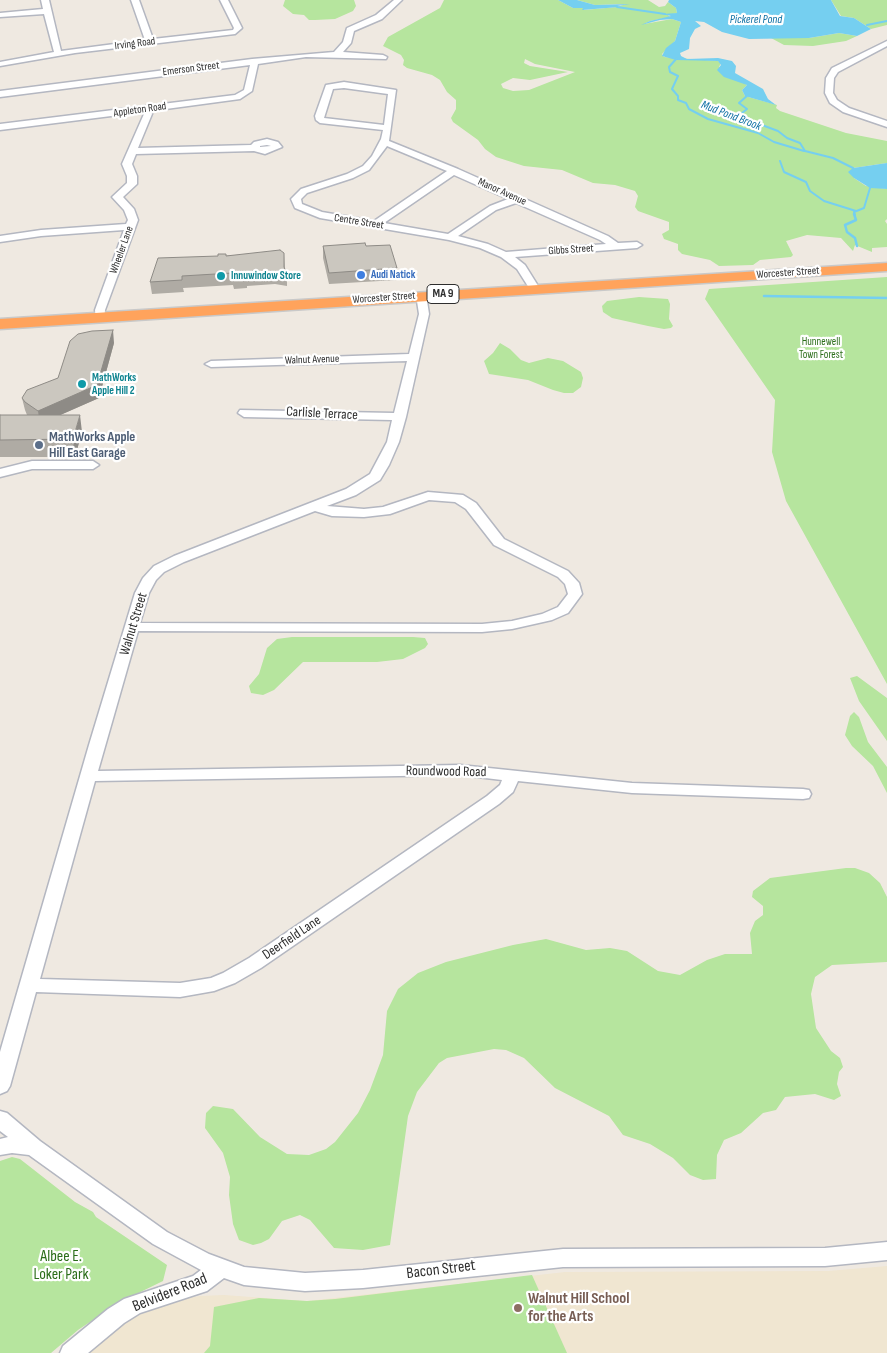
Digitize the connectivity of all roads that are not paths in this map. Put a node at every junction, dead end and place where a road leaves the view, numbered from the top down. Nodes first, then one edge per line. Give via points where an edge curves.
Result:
1 (45, 0) edge
2 (135, 0) edge
3 (224, 0) edge
4 (398, 0) edge
5 (47, 11) junction
6 (0, 14) edge
7 (150, 42) junction
8 (887, 43) edge
9 (873, 50) junction
10 (887, 53) edge
11 (58, 54) junction
12 (336, 54) junction
13 (383, 57) dead end
14 (252, 61) junction
15 (0, 64) edge
16 (0, 94) edge
17 (146, 109) junction
18 (887, 124) edge
19 (0, 127) edge
20 (387, 128) junction
21 (385, 143) junction
22 (254, 148) dead end
23 (133, 151) junction
24 (455, 171) junction
25 (517, 199) junction
26 (376, 224) junction
27 (131, 227) junction
28 (2, 237) edge
29 (450, 237) junction
30 (637, 245) dead end
31 (616, 247) junction
32 (505, 255) junction
33 (887, 267) edge
34 (887, 272) edge
35 (535, 289) junction
36 (422, 301) junction
37 (100, 318) junction
38 (0, 324) edge
39 (0, 328) edge
40 (414, 357) junction
41 (211, 364) dead end
42 (244, 413) dead end
43 (400, 418) junction
44 (93, 464) dead end
45 (0, 473) edge
46 (315, 506) junction
47 (132, 627) junction
48 (512, 775) junction
49 (88, 776) junction
50 (803, 794) dead end
51 (29, 985) junction
52 (0, 1086) edge
53 (0, 1120) edge
54 (0, 1147) edge
55 (33, 1147) junction
56 (887, 1251) edge
57 (221, 1268) junction
58 (71, 1353) edge

1 - 5 street
2 - 7 street
3 - 7 street, Irving Road via 237,31
4 - 12 street via 384,14 350,30 347,43
5 - 6 street
5 - 11 street
7 - 11 street, Irving Road
8 - 9 street
9 - 10 street
9 - 18 street via 833,73 830,96 846,110
11 - 15 street, Irving Road
12 - 13 street, Emerson Street
12 - 14 street, Emerson Street
14 - 16 street, Emerson Street
14 - 17 street, Appleton Road via 246,94
17 - 19 street, Appleton Road
17 - 23 street, Wheeler Lane via 148,114
20 - 20 street, Centre Street via 394,93 391,90 339,85 327,88 320,120
20 - 21 street, Centre Street
21 - 24 street, Manor Avenue
21 - 26 street, Centre Street via 373,161 362,170 308,188 296,199 298,206 312,213
22 - 23 street
23 - 27 street, Wheeler Lane via 127,164 132,184 117,197 131,212
24 - 25 street, Manor Avenue
24 - 26 street
25 - 29 street via 493,208
25 - 31 street, Manor Avenue via 604,238
26 - 29 street, Centre Street
27 - 28 street
27 - 37 street, Wheeler Lane via 100,310
29 - 32 street, Centre Street
30 - 31 street, Gibbs Street
31 - 32 street, Gibbs Street
32 - 35 street, Centre Street via 524,269
33 - 35 highway, Worcester Street / MA 9
34 - 36 highway, Worcester Street / MA 9
35 - 37 highway, Worcester Street / MA 9
36 - 39 highway, Worcester Street / MA 9
36 - 40 street, Walnut Street via 424,314
37 - 38 highway, Worcester Street / MA 9
40 - 41 street, Walnut Avenue
40 - 43 street, Walnut Street
42 - 43 street, Carlisle Terrace
43 - 46 street, Walnut Street via 390,450 375,477 351,492
44 - 45 street via 32,465
46 - 47 street, Walnut Street via 159,569 146,586
46 - 47 street via 332,512 364,513 385,511 421,497 458,498 468,502 499,542 563,574 572,583 575,594 568,606 552,616 482,628
47 - 49 street, Walnut Street
48 - 49 street, Roundwood Road via 451,770
48 - 50 street, Roundwood Road via 624,788
48 - 51 street, Deerfield Lane via 507,788 493,800 228,978 196,988 161,990
49 - 51 street, Walnut Street
51 - 52 street, Walnut Street
53 - 55 street, Bacon Street
54 - 55 street
55 - 57 street, Bacon Street via 135,1222 180,1250
56 - 57 street, Bacon Street via 825,1258 563,1258 305,1282 264,1279
57 - 58 street, Belvidere Road via 199,1284 132,1306

